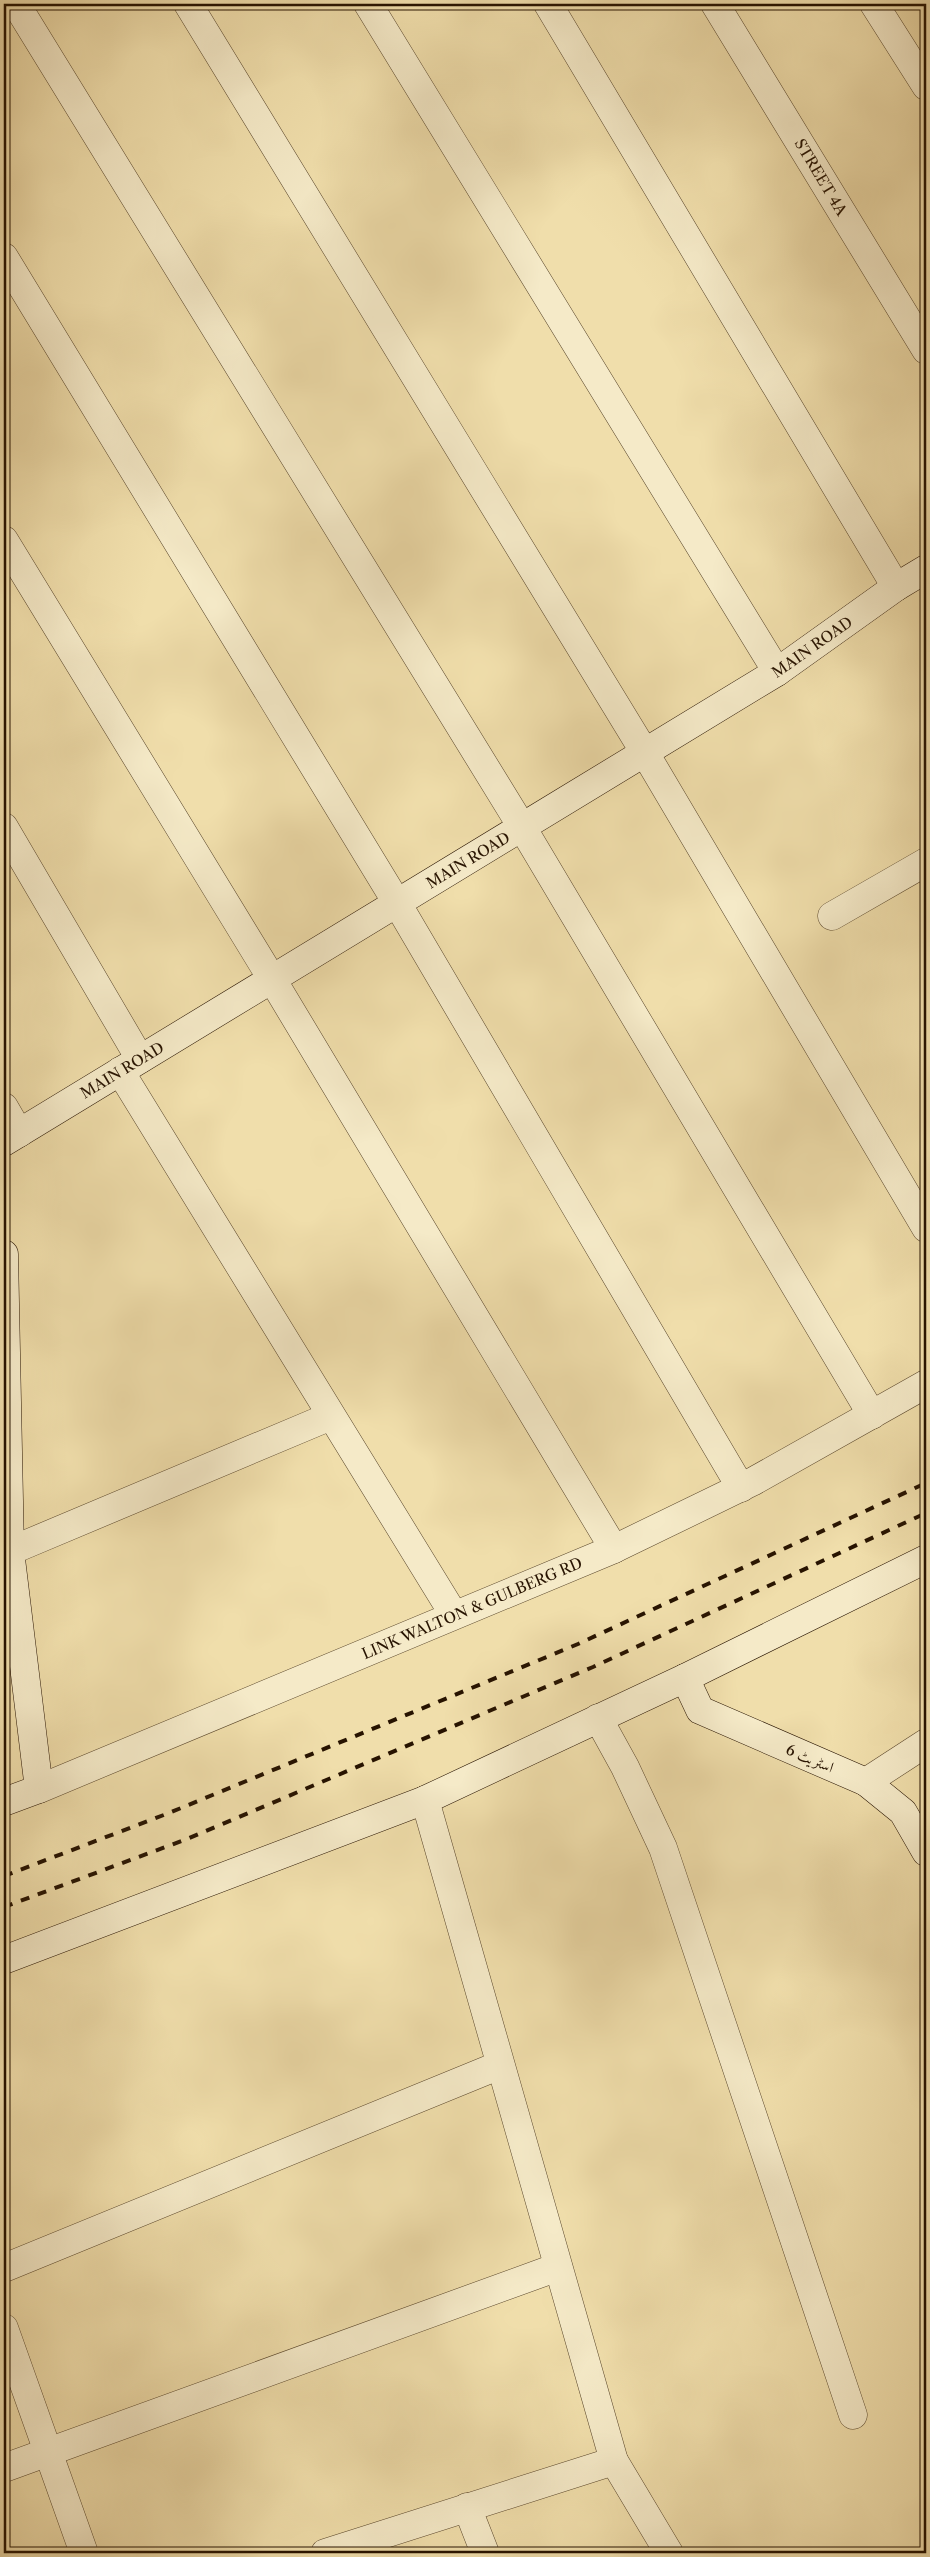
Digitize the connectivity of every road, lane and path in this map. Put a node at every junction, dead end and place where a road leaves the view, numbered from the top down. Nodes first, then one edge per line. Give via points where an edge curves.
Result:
1 (16, 4) edge
2 (188, 4) edge
3 (368, 4) edge
4 (548, 4) edge
5 (715, 4) edge
6 (874, 4) edge
7 (926, 86) edge
8 (4, 257) edge
9 (926, 350) edge
10 (4, 540) edge
11 (926, 569) edge
12 (896, 587) junction
13 (777, 672) junction
14 (645, 752) junction
15 (4, 827) edge
16 (522, 828) junction
17 (926, 862) edge
18 (397, 903) junction
19 (832, 916) dead end
20 (272, 979) junction
21 (130, 1065) junction
22 (4, 1107) edge
23 (11, 1137) edge
24 (926, 1228) edge
25 (4, 1254) edge
26 (926, 1384) edge
27 (872, 1415) junction
28 (331, 1416) junction
29 (741, 1488) junction
30 (614, 1549) junction
31 (10, 1551) junction
32 (926, 1559) edge
33 (454, 1615) junction
34 (685, 1678) junction
35 (598, 1718) junction
36 (926, 1743) edge
37 (866, 1782) junction
38 (39, 1789) junction
39 (425, 1800) junction
40 (4, 1802) edge
41 (926, 1852) edge
42 (4, 1960) edge
43 (500, 2065) junction
44 (558, 2267) junction
45 (4, 2268) edge
46 (4, 2328) edge
47 (853, 2415) dead end
48 (48, 2452) junction
49 (614, 2461) junction
50 (4, 2468) edge
51 (468, 2508) junction
52 (84, 2553) edge
53 (325, 2553) edge
54 (485, 2553) edge
55 (669, 2553) edge

1 - 16 street
2 - 14 street
3 - 13 street
4 - 12 street
5 - 9 street, STREET 4A
6 - 7 street
8 - 18 street
10 - 20 street
11 - 12 street, MAIN ROAD
12 - 13 street, MAIN ROAD
13 - 14 street, MAIN ROAD
14 - 16 street, MAIN ROAD
14 - 24 street
15 - 21 street
16 - 18 street, MAIN ROAD
16 - 27 street
17 - 19 street
18 - 20 street, MAIN ROAD
18 - 29 street
20 - 21 street, MAIN ROAD
20 - 30 street
21 - 23 street, MAIN ROAD
21 - 28 street
22 - 23 street
25 - 31 street
26 - 27 street, LINK WALTON & GULBERG RD
27 - 29 street, LINK WALTON & GULBERG RD
28 - 31 street
28 - 33 street
29 - 30 street, LINK WALTON & GULBERG RD
30 - 33 street, LINK WALTON & GULBERG RD
31 - 38 street
32 - 34 street
33 - 38 street, LINK WALTON & GULBERG RD
34 - 35 street
34 - 37 street, اسٹریٹ 6 via 700,1710
35 - 39 street
35 - 47 street via 663,1848
36 - 37 street
37 - 41 street, اسٹریٹ 6 via 903,1812
38 - 40 street, LINK WALTON & GULBERG RD
39 - 42 street
39 - 43 street
43 - 44 street
43 - 45 street
44 - 48 street
44 - 49 street
46 - 48 street
48 - 50 street
48 - 52 street
49 - 51 street
49 - 55 street
51 - 53 street
51 - 54 street

